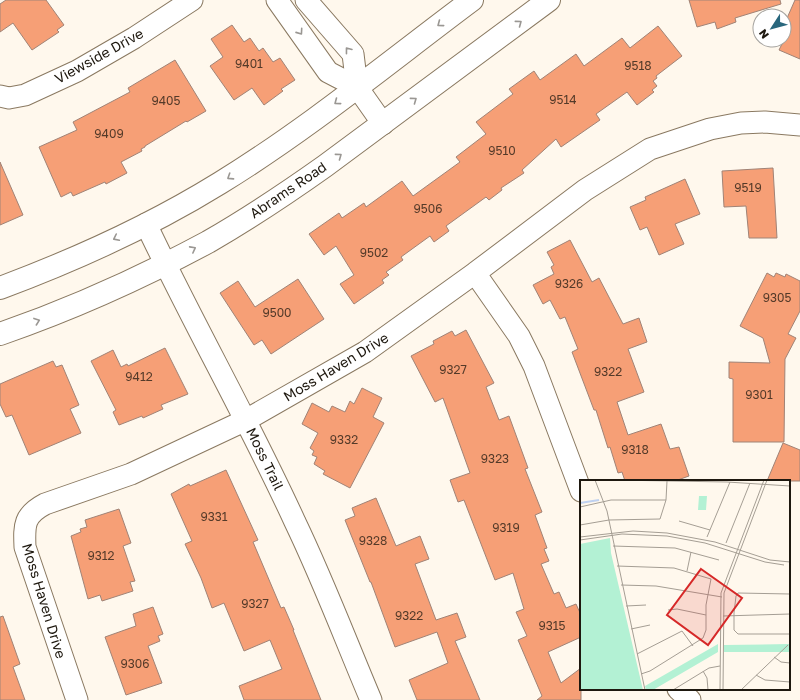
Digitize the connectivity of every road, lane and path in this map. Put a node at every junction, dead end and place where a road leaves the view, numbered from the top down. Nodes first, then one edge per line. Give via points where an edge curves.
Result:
1 (192, 0) edge
2 (277, 0) edge
3 (306, 0) edge
4 (472, 0) edge
5 (549, 0) edge
6 (357, 87) junction
7 (0, 96) edge
8 (383, 124) junction
9 (800, 125) edge
10 (146, 224) junction
11 (165, 264) junction
12 (475, 273) junction
13 (0, 288) edge
14 (0, 334) edge
15 (246, 420) junction
16 (580, 488) edge
17 (679, 690) edge
18 (77, 700) edge
19 (371, 700) edge
20 (690, 700) edge

1 - 7 street, Viewside Drive via 77,71 25,95 9,98
2 -> 6 street via 328,72
6 -> 3 street via 352,54
4 -> 6 main road
8 -> 5 main road, Abrams Road
6 - 8 street
6 -> 10 main road via 287,139 219,184
11 -> 8 main road, Abrams Road via 208,242 266,206
9 - 12 street, Moss Haven Drive via 742,123 710,129 650,149 585,190
10 - 11 street, Moss Trail
10 -> 13 main road via 64,263
14 -> 11 main road, Abrams Road via 76,305
11 - 15 street, Moss Trail
12 - 15 street, Moss Haven Drive via 365,352
12 - 16 street via 519,336 534,366
15 - 18 street, Moss Haven Drive via 131,474 45,504 34,510 28,518 24,532 25,547
15 - 19 street, Moss Trail via 296,522
17 - 20 street

